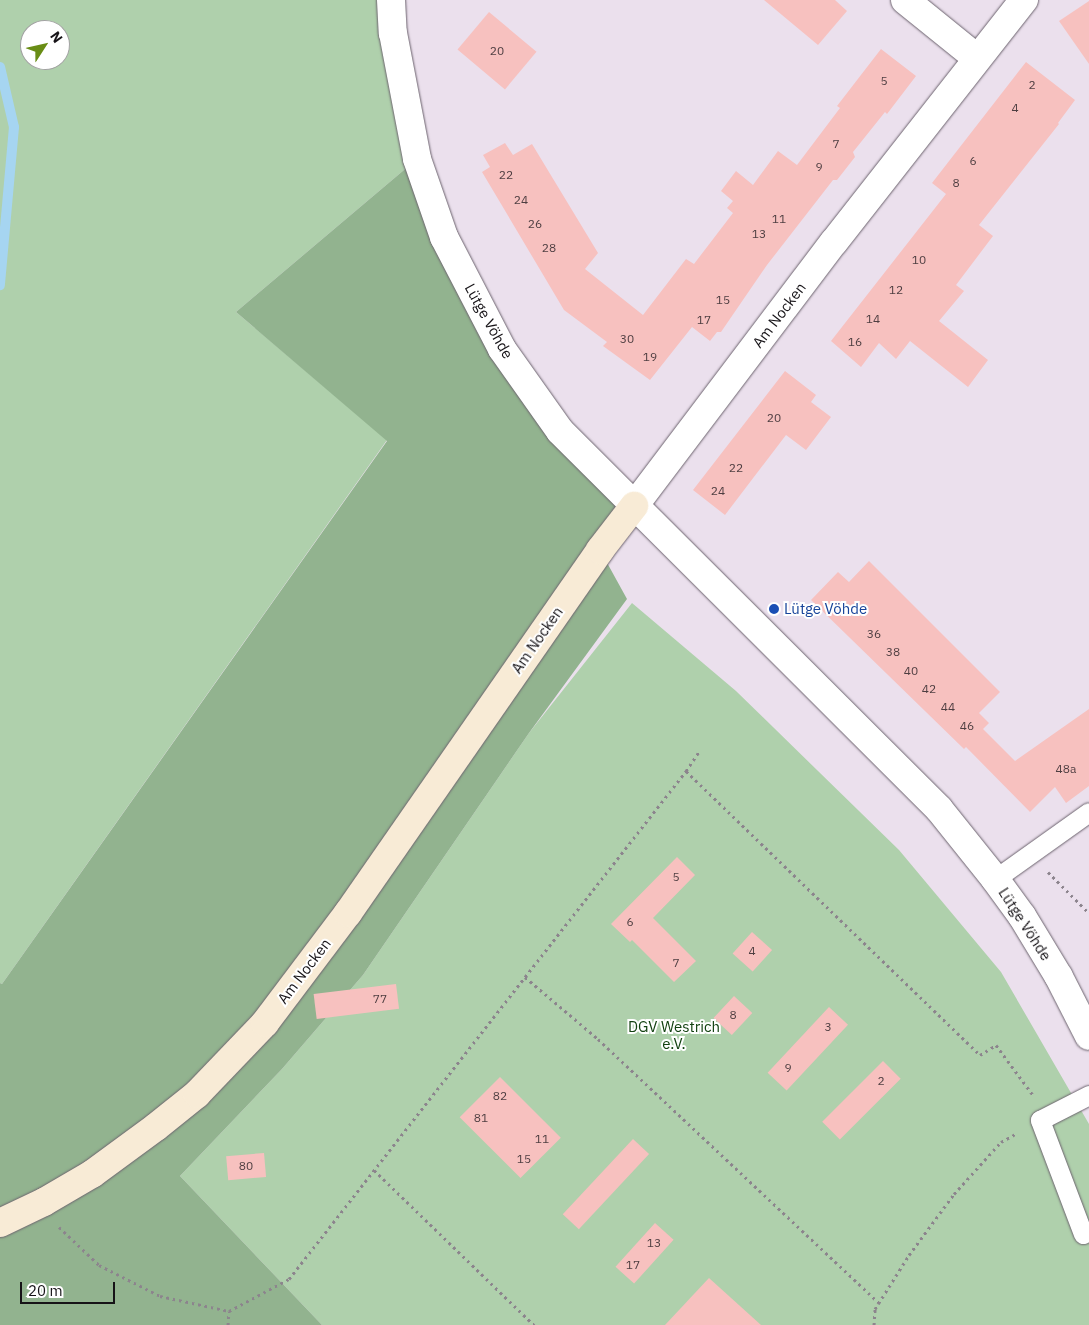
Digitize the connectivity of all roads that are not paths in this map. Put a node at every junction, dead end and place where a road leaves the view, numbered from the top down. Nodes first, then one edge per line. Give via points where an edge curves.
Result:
1 (391, 0) edge
2 (906, 0) edge
3 (1024, 0) edge
4 (977, 58) junction
5 (634, 506) junction
6 (1089, 812) edge
7 (995, 879) junction
8 (1089, 1036) edge
9 (1089, 1095) edge
10 (0, 1223) edge
11 (1083, 1234) dead end

1 - 5 street, Lütge Vöhde via 392,33 417,158 444,237 508,357 560,431
2 - 4 street
3 - 4 street, Am Nocken
4 - 5 street, Am Nocken
5 - 7 street, Lütge Vöhde via 939,810
5 - 10 street, Am Nocken via 600,550 348,913 265,1023 197,1094 156,1127 92,1174
6 - 7 lane
7 - 8 street, Lütge Vöhde via 1059,977
9 - 11 lane via 1044,1117

